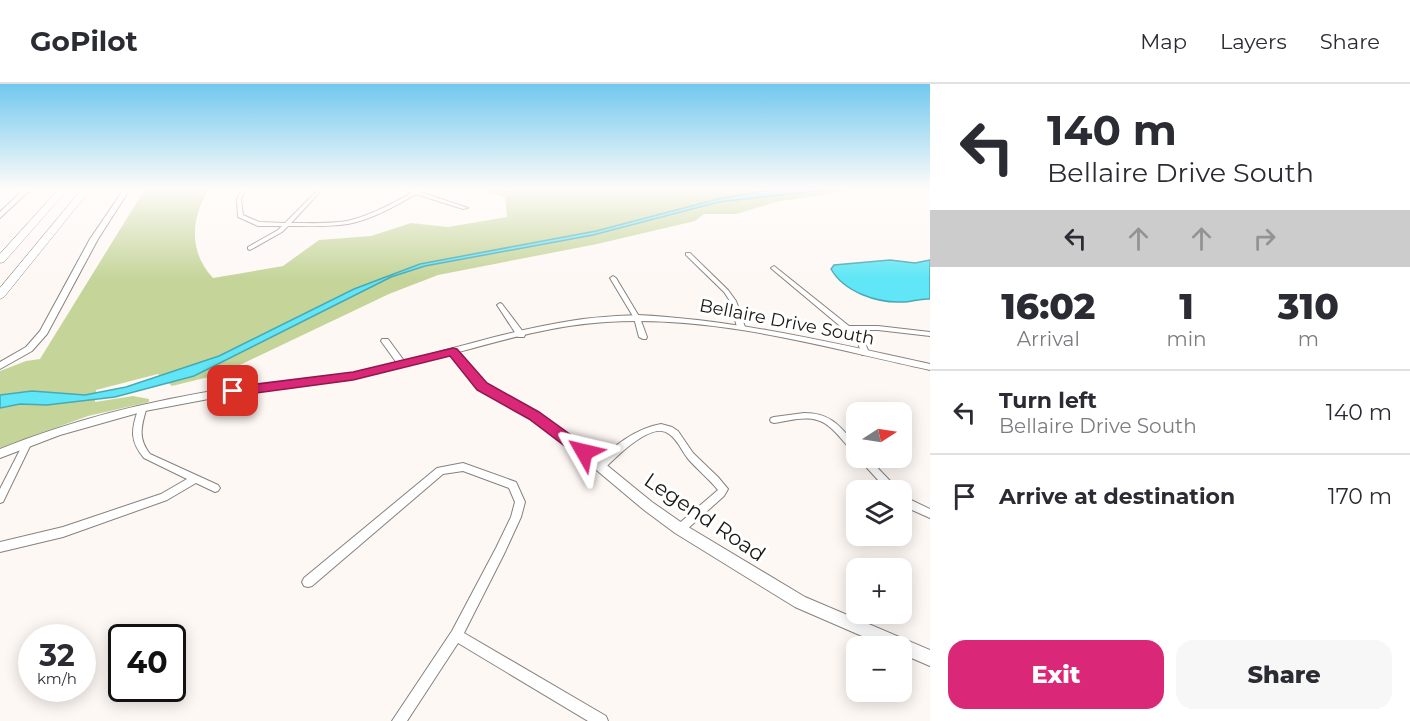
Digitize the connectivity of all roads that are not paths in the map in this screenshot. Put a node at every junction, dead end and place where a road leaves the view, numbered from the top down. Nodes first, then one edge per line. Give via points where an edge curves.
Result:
1 (37, 219) edge
2 (63, 219) edge
3 (107, 219) edge
4 (246, 219) edge
5 (292, 219) edge
6 (364, 219) edge
7 (287, 224) junction
8 (250, 248) dead end
9 (688, 254) dead end
10 (0, 260) edge
11 (774, 268) dead end
12 (613, 278) dead end
13 (0, 295) edge
14 (501, 305) dead end
15 (637, 318) junction
16 (741, 327) junction
17 (847, 328) junction
18 (930, 334) edge
19 (521, 335) junction
20 (643, 337) dead end
21 (386, 341) dead end
22 (453, 352) junction
23 (865, 353) junction
24 (402, 364) junction
25 (0, 366) edge
26 (930, 366) edge
27 (142, 410) junction
28 (774, 420) dead end
29 (846, 439) edge
30 (28, 442) junction
31 (0, 454) edge
32 (601, 466) junction
33 (872, 468) edge
34 (195, 479) junction
35 (884, 480) edge
36 (215, 488) dead end
37 (0, 499) edge
38 (912, 506) edge
39 (930, 514) edge
40 (680, 529) junction
41 (0, 547) edge
42 (308, 582) dead end
43 (456, 635) junction
44 (930, 658) edge
45 (399, 721) edge
46 (601, 721) edge

1 - 10 highway
2 - 13 highway
3 - 25 street via 44,332 28,349
4 - 7 street via 258,224
5 - 7 street
6 - 7 street via 333,224
7 - 8 street
9 - 16 street via 730,296
11 - 17 street
12 - 15 street
14 - 19 street
15 - 16 street, Bellaire Drive South via 695,320
15 - 19 street, Bellaire Drive South via 605,319
15 - 20 street
16 - 23 street, Bellaire Drive South
17 - 18 street
17 - 23 street via 860,340
19 - 22 street, Bellaire Drive South
21 - 24 street
22 - 24 street, Bellaire Drive South
22 - 32 street, Legend Road via 482,386 534,416
23 - 26 street, Bellaire Drive South
24 - 27 street, Bellaire Drive South via 353,376 233,391
27 - 30 street, Bellaire Drive South
27 - 34 street via 135,438 140,449
28 - 29 street via 821,416
30 - 31 street, Bellaire Drive South
30 - 37 street
32 - 40 street, Legend Road
32 - 40 street via 636,435 657,428 672,432 723,489
33 - 35 street
34 - 36 street
34 - 41 street via 164,497 63,532
38 - 39 street
40 - 44 street, Legend Road via 800,602
42 - 43 street via 429,478 449,468 463,467 505,480 513,484 518,494 516,517
43 - 45 street
43 - 46 street

